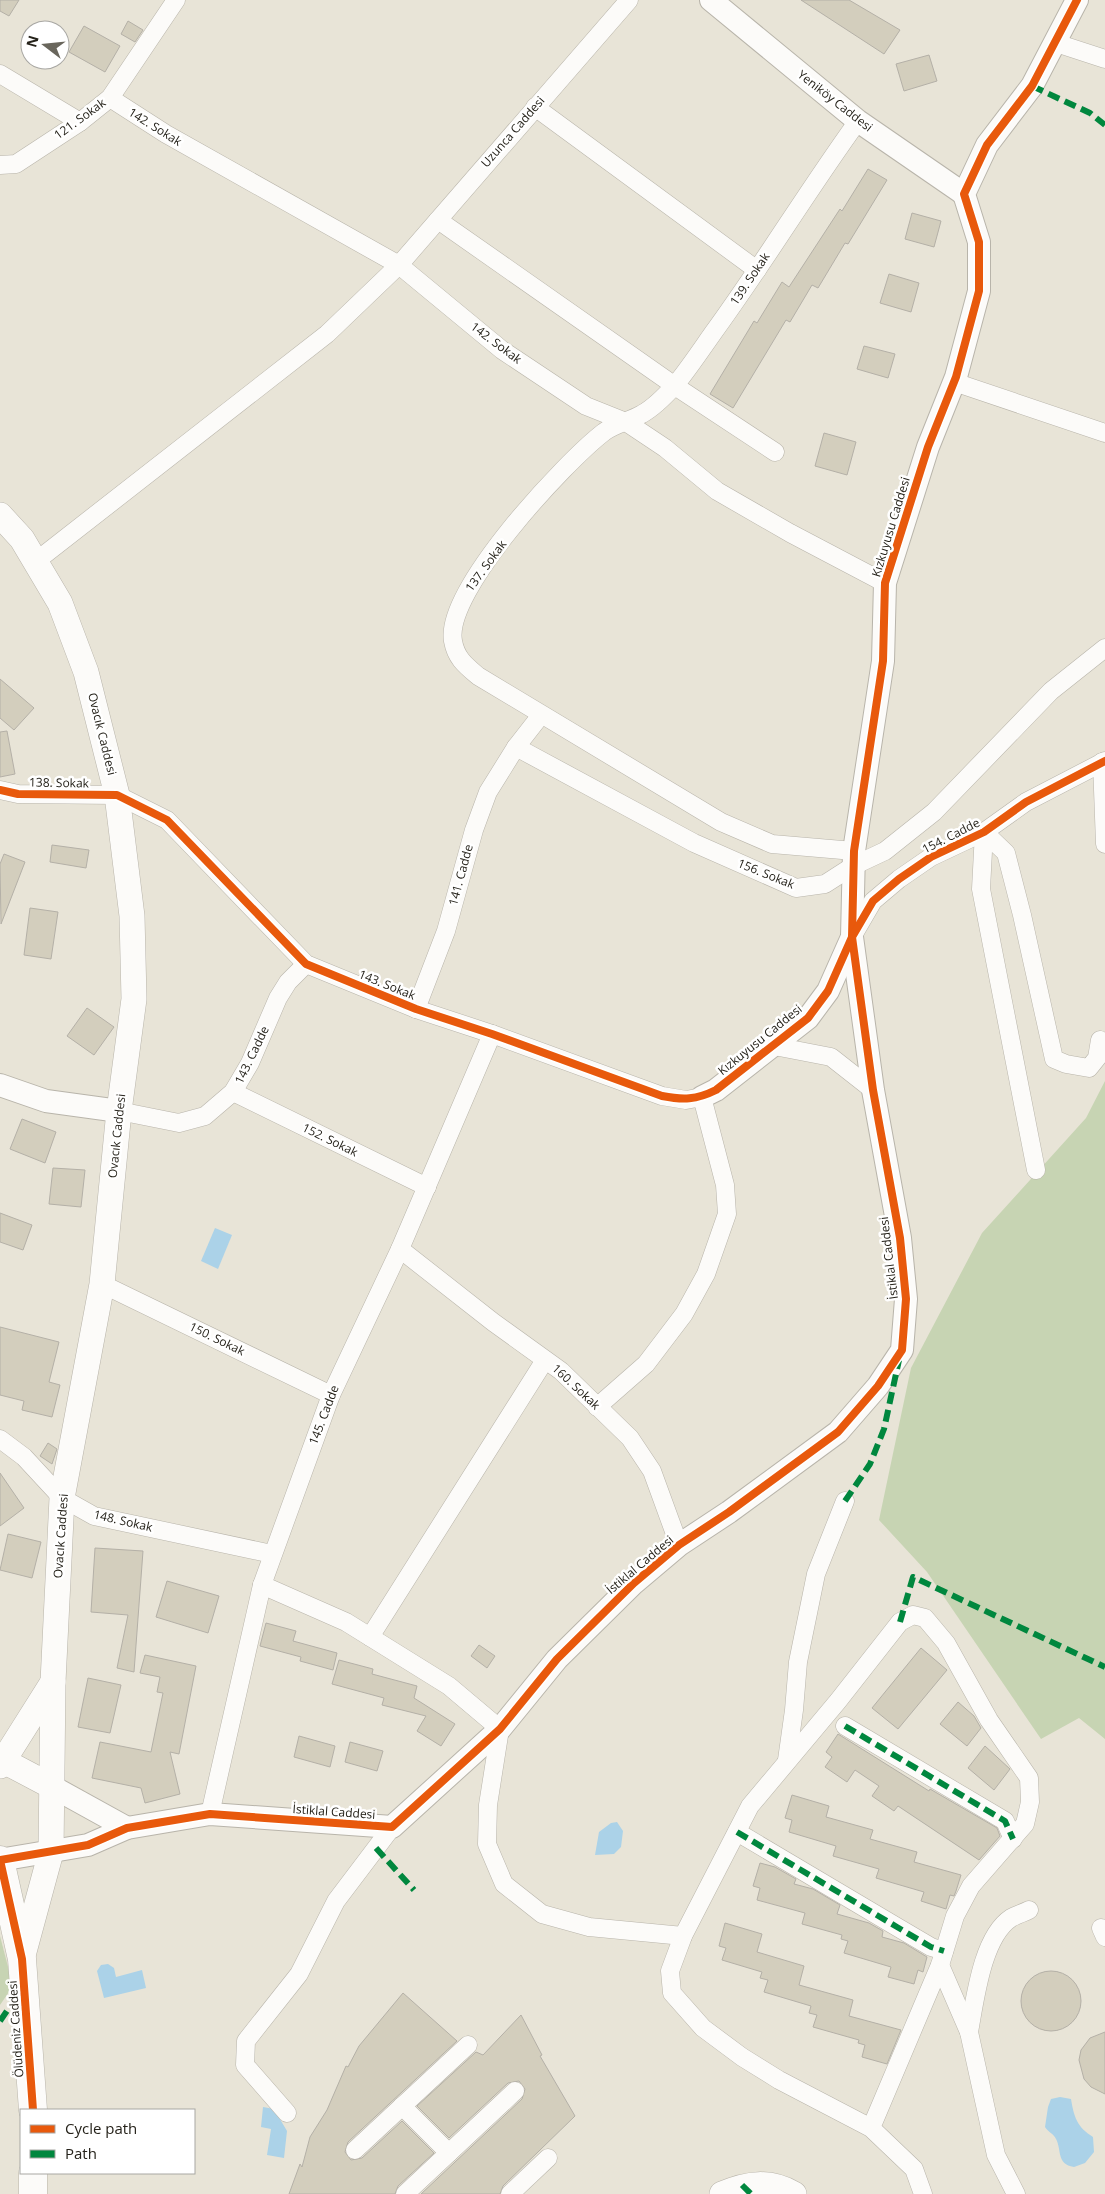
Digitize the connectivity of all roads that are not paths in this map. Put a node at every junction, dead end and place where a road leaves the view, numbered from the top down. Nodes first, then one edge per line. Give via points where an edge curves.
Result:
1 (176, 0) edge
2 (629, 0) edge
3 (711, 0) edge
4 (1077, 0) edge
5 (1056, 43) junction
6 (1105, 59) edge
7 (0, 74) edge
8 (110, 98) junction
9 (535, 106) junction
10 (858, 121) junction
11 (80, 122) junction
12 (0, 165) edge
13 (964, 194) junction
14 (438, 220) junction
15 (399, 265) junction
16 (757, 270) junction
17 (954, 382) junction
18 (675, 386) junction
19 (626, 422) junction
20 (1105, 433) edge
21 (775, 452) dead end
22 (0, 515) edge
23 (35, 562) junction
24 (885, 583) junction
25 (1105, 648) edge
26 (541, 715) junction
27 (516, 747) junction
28 (1103, 761) edge
29 (0, 790) edge
30 (117, 795) junction
31 (984, 832) junction
32 (1105, 844) edge
33 (854, 858) junction
34 (852, 937) junction
35 (306, 964) junction
36 (416, 1009) junction
37 (492, 1034) junction
38 (1100, 1040) dead end
39 (774, 1046) junction
40 (0, 1086) edge
41 (873, 1090) junction
42 (233, 1092) junction
43 (702, 1097) junction
44 (119, 1111) junction
45 (1036, 1170) dead end
46 (427, 1188) junction
47 (400, 1248) junction
48 (102, 1284) junction
49 (545, 1360) junction
50 (331, 1395) junction
51 (597, 1406) junction
52 (0, 1439) edge
53 (62, 1498) junction
54 (845, 1501) dead end
55 (679, 1545) junction
56 (272, 1554) junction
57 (262, 1585) junction
58 (370, 1637) junction
59 (53, 1682) junction
60 (845, 1726) dead end
61 (500, 1729) junction
62 (786, 1761) junction
63 (1, 1762) edge
64 (51, 1786) junction
65 (210, 1814) junction
66 (392, 1827) junction
67 (127, 1828) junction
68 (737, 1832) junction
69 (1013, 1839) junction
70 (51, 1852) junction
71 (0, 1860) edge
72 (1029, 1910) dead end
73 (683, 1936) junction
74 (942, 1958) junction
75 (22, 1959) junction
76 (969, 2032) junction
77 (468, 2045) dead end
78 (515, 2091) dead end
79 (402, 2106) junction
80 (33, 2109) edge
81 (287, 2113) dead end
82 (871, 2128) junction
83 (355, 2150) dead end
84 (449, 2154) junction
85 (548, 2158) dead end
86 (33, 2174) edge
87 (34, 2194) edge
88 (405, 2194) edge
89 (510, 2194) edge
90 (722, 2194) edge
91 (794, 2194) edge
92 (923, 2194) edge
93 (1016, 2194) edge

1 - 8 street, 121. Sokak
2 - 9 street, Uzunca Caddesi
3 - 10 street, Yeniköy Caddesi
4 - 5 street
5 - 6 street
5 - 13 street via 1032,86 987,145
7 - 11 street
8 - 11 street, 121. Sokak
8 - 15 street, 142. Sokak via 175,139
9 - 14 street, Uzunca Caddesi
9 - 16 street
10 - 13 street, Yeniköy Caddesi
10 - 16 street, 139. Sokak
11 - 12 street, 121. Sokak via 16,164
13 - 17 street, Kızkuyusu Caddesi via 979,242 979,292
14 - 15 street, Uzunca Caddesi
14 - 18 street
15 - 19 street, 142. Sokak via 502,350 586,406
15 - 23 street, Uzunca Caddesi via 327,334
16 - 18 street, 139. Sokak
17 - 20 street
17 - 24 street, Kızkuyusu Caddesi via 928,447
18 - 19 street, 139. Sokak via 643,414
18 - 21 street
19 - 24 street, 142. Sokak via 665,448 717,491
19 - 26 street, 137. Sokak via 606,431 570,463 531,506 472,582 457,610 452,639 457,659
22 - 23 main road, Ovacık Caddesi via 22,539
23 - 30 main road, Ovacık Caddesi via 60,603 86,672
24 - 33 street, Kızkuyusu Caddesi via 883,661
25 - 33 street, 156. Sokak via 1051,691 934,812 885,851
26 - 27 street, 141. Cadde
26 - 33 street, 137. Sokak via 721,822 772,844
27 - 33 street, 156. Sokak via 694,843 796,888 825,884
27 - 36 street, 141. Cadde via 488,792 446,931
28 - 31 street, 154. Cadde via 1026,802
28 - 32 street
29 - 30 street, 138. Sokak via 18,794
30 - 35 street, 143. Sokak via 167,820
30 - 44 main road, Ovacık Caddesi via 132,916 134,999
31 - 34 street, 154. Cadde via 932,857 899,879 874,901
31 - 38 street via 1006,853 1054,1059 1089,1068 1097,1058
31 - 45 street via 981,889
33 - 34 street, Kızkuyusu Caddesi
34 - 39 street, Kızkuyusu Caddesi via 828,991 808,1018
34 - 41 street, İstiklal Caddesi
35 - 36 street, 143. Sokak
35 - 42 street, 143. Cadde via 278,998 250,1063
36 - 37 street, 143. Sokak
37 - 43 street, 143. Sokak via 662,1096 686,1100
37 - 46 street, 145. Cadde
39 - 41 street via 832,1057
39 - 43 street, Kızkuyusu Caddesi
40 - 44 street via 46,1101
41 - 55 street, İstiklal Caddesi via 904,1273 906,1299 902,1350 878,1386 838,1432
42 - 44 street, 143. Cadde via 204,1116 179,1123
42 - 46 street, 152. Sokak
43 - 51 street via 725,1186 728,1214 706,1274 684,1314 646,1364
44 - 48 main road, Ovacık Caddesi
46 - 47 street, 145. Cadde
47 - 49 street, 160. Sokak
47 - 50 street, 145. Cadde
48 - 50 street, 150. Sokak
48 - 53 main road, Ovacık Caddesi
49 - 51 street, 160. Sokak
49 - 58 street
50 - 56 street, 145. Cadde
51 - 55 street, 160. Sokak via 630,1438 652,1471
52 - 53 street, 148. Sokak via 24,1457
53 - 56 street, 148. Sokak via 94,1516
53 - 59 main road, Ovacık Caddesi
54 - 62 street via 816,1574 798,1662
55 - 61 street, İstiklal Caddesi via 634,1583 557,1659
56 - 57 street, 145. Cadde
57 - 58 street via 346,1622
57 - 65 street, 145. Cadde
58 - 61 street via 449,1686
59 - 63 main road, Ovacık Caddesi
59 - 64 main road
60 - 69 street via 1005,1821
61 - 66 street, İstiklal Caddesi
61 - 73 street via 488,1805 487,1844 504,1884 542,1914 589,1927
62 - 68 street via 750,1806
62 - 69 street via 900,1622 914,1615 925,1618 946,1643 989,1720 1029,1778 1030,1802 1025,1824
63 - 64 main road
64 - 67 street
64 - 70 main road
65 - 66 street, İstiklal Caddesi
65 - 67 street, İstiklal Caddesi
66 - 81 street via 336,1901 299,1974 246,2041 245,2065
67 - 70 street, İstiklal Caddesi via 88,1845
68 - 73 street
68 - 74 street via 931,1947
69 - 74 street via 971,1886 954,1916
70 - 71 street, İstiklal Caddesi
70 - 75 main road
71 - 75 main road, Ölüdeniz Caddesi
72 - 76 street via 1010,1918 991,1942 978,1976
73 - 82 street via 670,1971 672,1994 703,2028 779,2080
74 - 76 street
74 - 82 street
75 - 80 main road, Ölüdeniz Caddesi
76 - 93 street via 996,2155
77 - 79 street
78 - 84 street
79 - 83 street
79 - 84 street
82 - 92 street via 914,2169
84 - 88 street
85 - 89 street
86 - 87 main road
90 - 91 main road via 742,2185 764,2184

